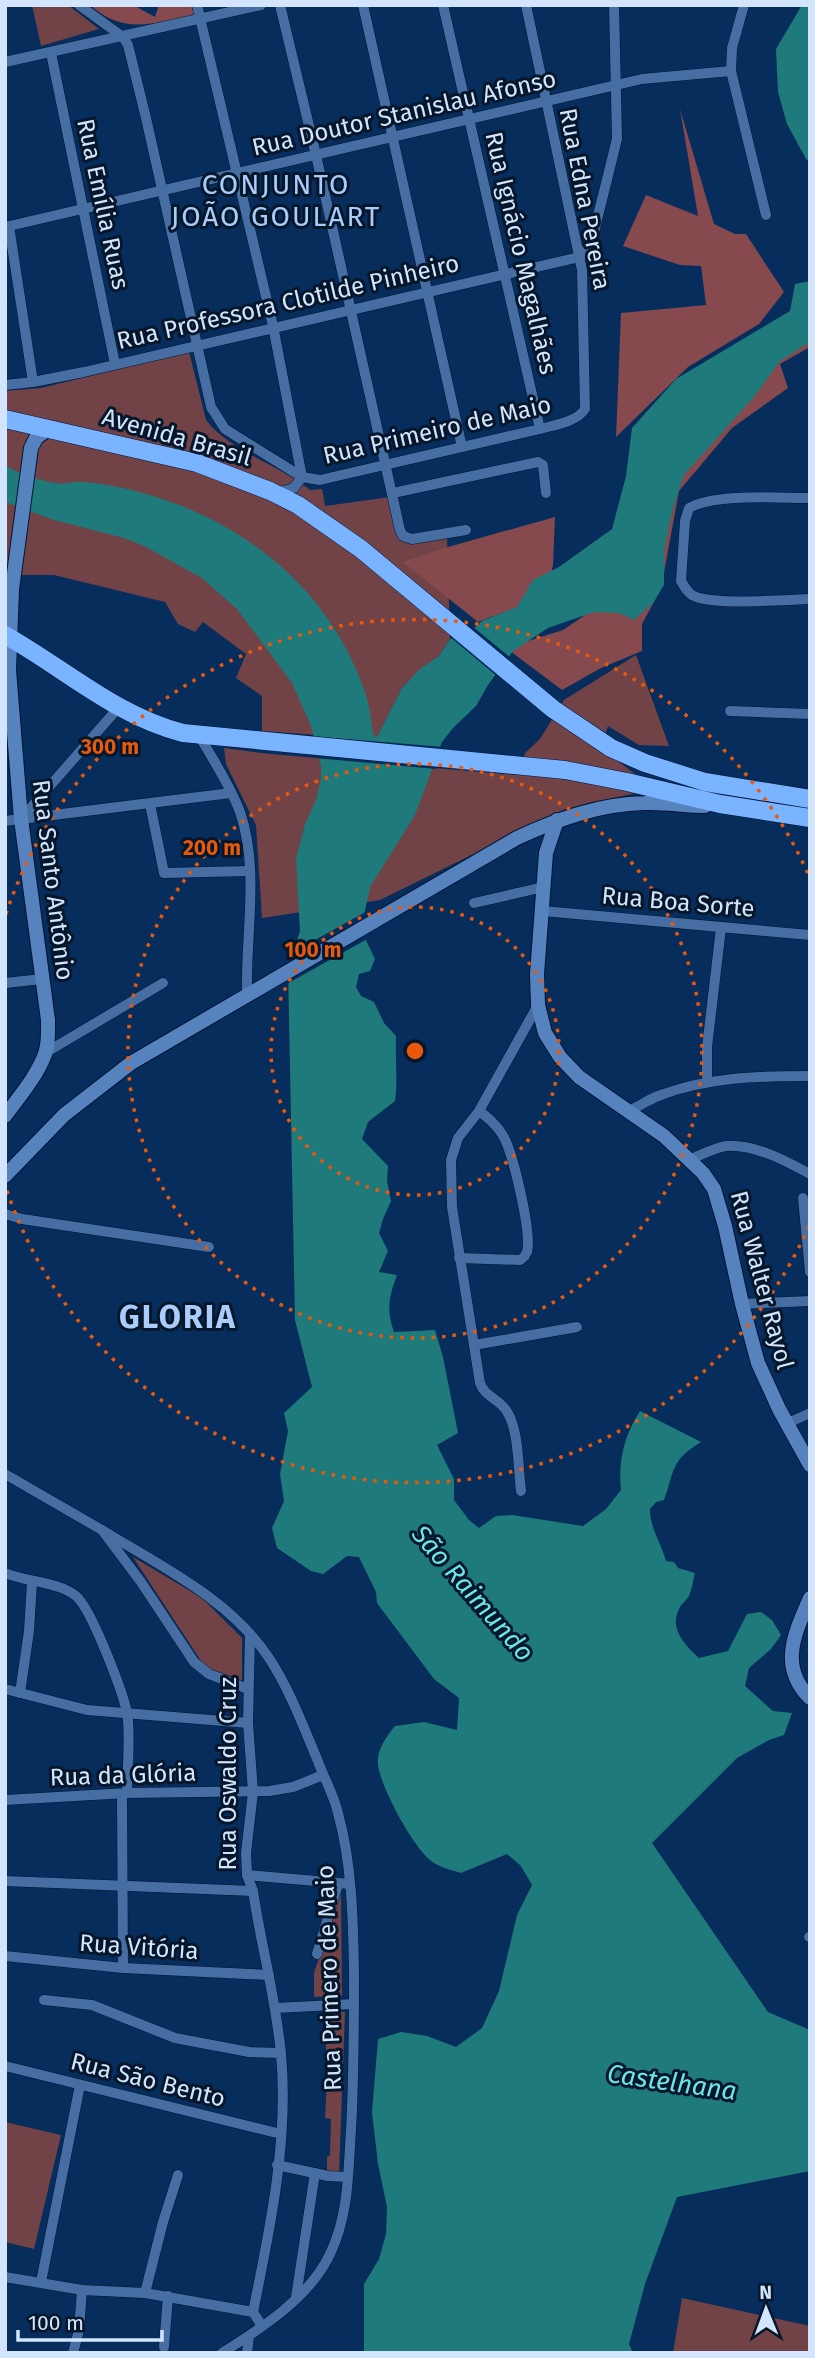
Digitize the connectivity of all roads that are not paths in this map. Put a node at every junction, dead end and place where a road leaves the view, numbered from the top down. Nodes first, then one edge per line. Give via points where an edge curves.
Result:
1 (79, 5) edge
2 (197, 5) edge
3 (261, 5) edge
4 (280, 5) edge
5 (362, 5) edge
6 (443, 5) edge
7 (526, 5) edge
8 (614, 5) edge
9 (744, 5) edge
10 (201, 19) junction
11 (123, 37) junction
12 (51, 52) junction
13 (5, 62) edge
14 (731, 71) junction
15 (617, 86) junction
16 (546, 103) junction
17 (469, 119) junction
18 (392, 137) junction
19 (316, 155) junction
20 (237, 172) junction
21 (161, 190) junction
22 (81, 208) junction
23 (766, 215) dead end
24 (7, 226) edge
25 (580, 257) junction
26 (505, 273) junction
27 (428, 291) junction
28 (351, 309) junction
29 (273, 326) junction
30 (196, 345) junction
31 (115, 365) junction
32 (33, 382) junction
33 (5, 384) edge
34 (586, 403) joint
35 (5, 419) edge
36 (48, 429) junction
37 (540, 429) junction
38 (462, 447) junction
39 (387, 464) junction
40 (302, 477) junction
41 (393, 493) junction
42 (545, 493) dead end
43 (296, 496) junction
44 (810, 498) edge
45 (467, 530) dead end
46 (810, 599) edge
47 (7, 636) edge
48 (120, 707) junction
49 (730, 711) dead end
50 (810, 715) edge
51 (200, 735) junction
52 (231, 793) junction
53 (810, 799) edge
54 (150, 804) junction
55 (720, 804) junction
56 (21, 818) junction
57 (810, 818) edge
58 (557, 820) junction
59 (5, 821) edge
60 (536, 830) junction
61 (546, 853) junction
62 (249, 871) junction
63 (544, 887) junction
64 (474, 903) dead end
65 (543, 911) junction
66 (721, 928) junction
67 (810, 935) edge
68 (42, 979) junction
69 (5, 983) edge
70 (163, 983) dead end
71 (247, 996) junction
72 (538, 1005) junction
73 (45, 1053) junction
74 (810, 1076) edge
75 (707, 1081) junction
76 (479, 1111) junction
77 (629, 1111) junction
78 (5, 1116) edge
79 (689, 1160) junction
80 (810, 1174) edge
81 (5, 1177) edge
82 (803, 1198) dead end
83 (5, 1213) edge
84 (209, 1247) dead end
85 (459, 1258) junction
86 (810, 1272) edge
87 (810, 1301) edge
88 (742, 1304) junction
89 (577, 1326) dead end
90 (474, 1345) junction
91 (810, 1413) edge
92 (788, 1423) junction
93 (810, 1465) edge
94 (5, 1474) edge
95 (521, 1491) dead end
96 (102, 1530) junction
97 (5, 1573) edge
98 (32, 1582) junction
99 (810, 1598) edge
100 (250, 1634) junction
101 (5, 1689) edge
102 (248, 1689) junction
103 (20, 1693) junction
104 (810, 1698) edge
105 (128, 1714) junction
106 (248, 1723) junction
107 (323, 1775) junction
108 (253, 1792) junction
109 (125, 1794) junction
110 (5, 1800) edge
111 (247, 1875) junction
112 (5, 1881) edge
113 (338, 1884) junction
114 (350, 1884) junction
115 (124, 1885) junction
116 (253, 1891) junction
117 (317, 1954) dead end
118 (5, 1956) edge
119 (123, 1968) junction
120 (269, 1975) junction
121 (44, 2000) dead end
122 (354, 2004) junction
123 (275, 2008) junction
124 (281, 2053) junction
125 (5, 2066) edge
126 (80, 2085) junction
127 (281, 2134) junction
128 (277, 2165) junction
129 (315, 2174) junction
130 (178, 2175) dead end
131 (348, 2177) junction
132 (5, 2277) edge
133 (41, 2282) junction
134 (82, 2290) junction
135 (145, 2293) junction
136 (168, 2297) junction
137 (296, 2299) junction
138 (253, 2312) junction
139 (262, 2326) junction
140 (249, 2336) junction
141 (164, 2347) dead end
142 (73, 2353) edge
143 (222, 2353) edge
144 (247, 2353) edge

1 - 11 street
2 - 10 street
3 - 10 street
4 - 19 street
5 - 18 street
6 - 17 street, Rua Ignácio Magalhães
7 - 16 street, Rua Edna Pereira
8 - 15 street
9 - 14 street
10 - 11 street
10 - 20 street
11 - 12 street
11 - 21 street
12 - 13 street
12 - 22 street, Rua Emília Ruas
14 - 15 street, Rua Doutor Stanislau Afonso via 657,77
14 - 23 street
15 - 16 street, Rua Doutor Stanislau Afonso
15 - 25 street via 615,155 591,244
16 - 17 street, Rua Doutor Stanislau Afonso
16 - 25 street, Rua Edna Pereira
17 - 18 street, Rua Doutor Stanislau Afonso
17 - 26 street, Rua Ignácio Magalhães
18 - 19 street, Rua Doutor Stanislau Afonso
18 - 27 street
19 - 20 street, Rua Doutor Stanislau Afonso
19 - 28 street
20 - 21 street, Rua Doutor Stanislau Afonso
20 - 29 street
21 - 22 street, Rua Doutor Stanislau Afonso
21 - 30 street
22 - 24 street, Rua Doutor Stanislau Afonso
22 - 31 street, Rua Emília Ruas
24 - 32 street
25 - 26 street, Rua Professora Clotilde Pinheiro
25 - 34 street, Rua Edna Pereira
26 - 27 street, Rua Professora Clotilde Pinheiro
26 - 37 street, Rua Ignácio Magalhães
27 - 28 street, Rua Professora Clotilde Pinheiro
27 - 38 street
28 - 29 street, Rua Professora Clotilde Pinheiro
28 - 39 street
29 - 30 street, Rua Professora Clotilde Pinheiro
29 - 40 street
30 - 31 street, Rua Professora Clotilde Pinheiro
30 - 40 street via 217,420 237,438
31 - 32 street, Rua Professora Clotilde Pinheiro
32 - 33 street, Rua Professora Clotilde Pinheiro
34 - 37 street, Rua Primeiro de Maio via 582,415
35 - 36 highway, Avenida Brasil
36 - 43 highway, Avenida Brasil via 197,463
36 - 47 street, Rua Santo Antônio via 36,438 29,458
37 - 38 street, Rua Primeiro de Maio
38 - 39 street, Rua Primeiro de Maio
39 - 40 street, Rua Primeiro de Maio via 314,481
39 - 41 street
40 - 43 street, Rua Primeiro de Maio
41 - 42 street via 538,462 543,465
41 - 45 street via 403,536 412,539
43 - 53 highway, Avenida Brasil via 552,709 611,747 670,772
44 - 46 street via 715,499 689,508 681,581 694,597 712,600
47 - 48 highway
47 - 56 street, Rua Santo Antônio
48 - 51 highway via 160,727
48 - 56 street
49 - 50 street
51 - 52 street
51 - 55 highway via 595,775
52 - 54 street
52 - 62 street via 243,822
54 - 56 street
54 - 62 street via 164,873
55 - 57 highway
55 - 58 street via 632,803
56 - 59 street
56 - 68 street, Rua Santo Antônio
58 - 60 street
58 - 61 street, Rua Walter Rayol
60 - 61 street
60 - 71 street via 478,859
61 - 63 street, Rua Walter Rayol
62 - 71 street
63 - 64 street
63 - 65 street, Rua Walter Rayol
65 - 66 street, Rua Boa Sorte
65 - 72 street, Rua Walter Rayol
66 - 67 street, Rua Boa Sorte
66 - 75 street
68 - 69 street
68 - 73 street, Rua Santo Antônio via 48,1020
70 - 73 street
71 - 81 street via 106,1080 64,1115
72 - 76 street
72 - 77 street, Rua Walter Rayol via 545,1033 560,1056 579,1077
73 - 78 street, Rua Santo Antônio
74 - 75 street
75 - 77 street
76 - 85 street via 458,1138 451,1160
76 - 85 street via 496,1124 508,1145 527,1250 520,1260
77 - 79 street, Rua Walter Rayol
79 - 80 street via 725,1146 738,1147
79 - 88 street, Rua Walter Rayol via 714,1189
82 - 86 street
83 - 84 street
85 - 90 street
87 - 88 street
88 - 92 street, Rua Walter Rayol via 758,1363
89 - 90 street
90 - 95 street via 482,1391 502,1404 511,1418
91 - 92 street
92 - 93 street, Rua Walter Rayol
94 - 96 street, Rua Primero de Maio
96 - 100 street, Rua Primero de Maio via 215,1601
96 - 102 street via 194,1662 209,1674
97 - 98 street
98 - 103 street
98 - 105 street via 67,1591 80,1600
99 - 104 street via 791,1649 797,1682
100 - 102 street, Rua Oswaldo Cruz
100 - 107 street, Rua Primero de Maio via 281,1680
101 - 103 street
102 - 106 street, Rua Oswaldo Cruz
103 - 105 street via 87,1710
105 - 106 street
105 - 109 street
106 - 108 street, Rua Oswaldo Cruz
107 - 108 street, Rua da Glória via 293,1787
107 - 114 street, Rua Primero de Maio via 338,1810
108 - 109 street, Rua da Glória
108 - 111 street, Rua Oswaldo Cruz
109 - 110 street, Rua da Glória
109 - 115 street
111 - 113 street
111 - 116 street, Rua Oswaldo Cruz
112 - 115 street
113 - 114 street
113 - 117 street
114 - 122 street, Rua Primero de Maio
115 - 116 street
115 - 119 street
116 - 120 street, Rua Oswaldo Cruz
118 - 119 street, Rua Vitória
119 - 120 street, Rua Vitória
120 - 123 street, Rua Oswaldo Cruz
121 - 124 street via 92,2005 175,2038
122 - 123 street
122 - 131 street, Rua Primero de Maio
123 - 124 street, Rua Oswaldo Cruz
124 - 127 street, Rua Oswaldo Cruz
125 - 126 street, Rua São Bento
126 - 127 street, Rua São Bento
126 - 133 street
127 - 128 street, Rua Oswaldo Cruz
128 - 129 street
128 - 138 street, Rua Oswaldo Cruz
129 - 131 street
129 - 137 street
130 - 135 street
131 - 137 street, Rua Primero de Maio via 343,2219 333,2247 320,2273
132 - 133 street
133 - 134 street
134 - 135 street
134 - 142 street
135 - 136 street
136 - 138 street
136 - 141 street
137 - 139 street, Rua Primero de Maio
138 - 139 street
139 - 140 street, Rua Primero de Maio
140 - 143 street, Rua Primero de Maio
140 - 144 street

